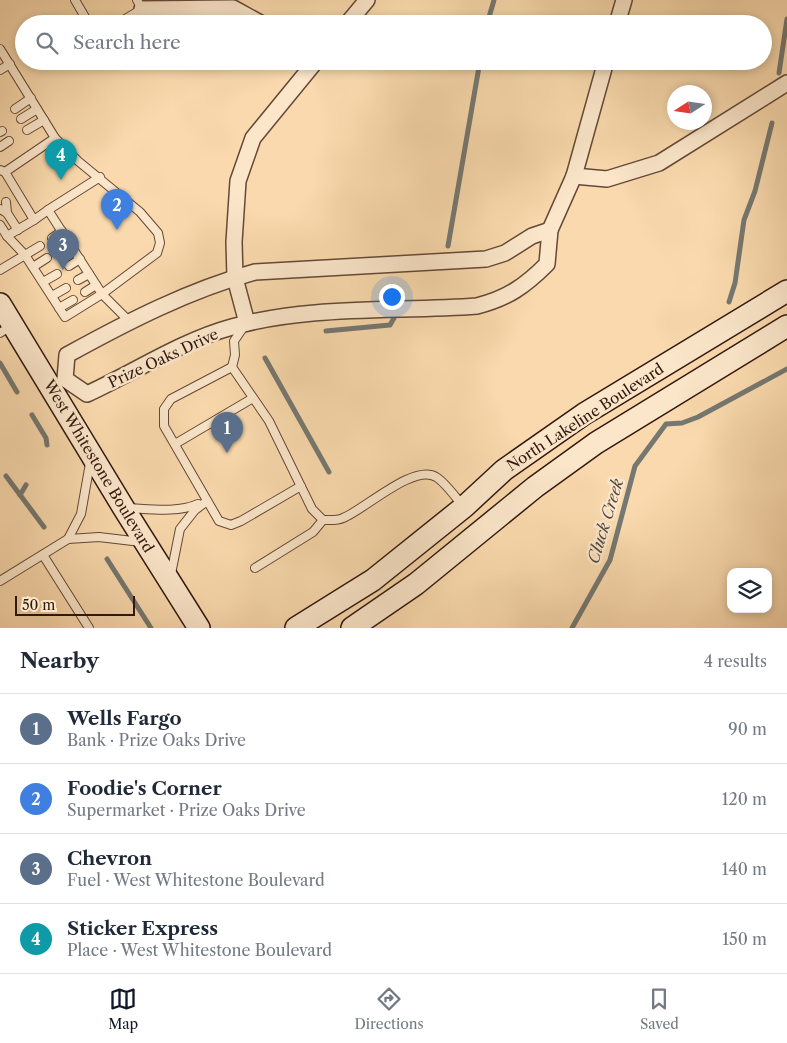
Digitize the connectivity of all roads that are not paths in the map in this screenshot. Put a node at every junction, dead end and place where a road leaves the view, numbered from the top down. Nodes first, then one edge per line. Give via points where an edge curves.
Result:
1 (75, 0) edge
2 (367, 0) edge
3 (624, 0) edge
4 (140, 5) edge
5 (84, 15) edge
6 (128, 15) edge
7 (246, 15) edge
8 (354, 15) edge
9 (620, 15) edge
10 (0, 51) edge
11 (10, 64) junction
12 (0, 70) edge
13 (309, 70) edge
14 (603, 70) edge
15 (787, 83) edge
16 (31, 98) junction
17 (15, 109) dead end
18 (37, 109) junction
19 (21, 119) dead end
20 (44, 120) junction
21 (27, 130) dead end
22 (55, 138) junction
23 (9, 141) dead end
24 (0, 146) edge
25 (3, 171) edge
26 (574, 176) junction
27 (100, 177) junction
28 (6, 202) dead end
29 (48, 210) junction
30 (4, 211) edge
31 (34, 220) junction
32 (0, 225) edge
33 (18, 230) junction
34 (550, 230) junction
35 (62, 232) junction
36 (8, 236) junction
37 (52, 238) dead end
38 (69, 243) junction
39 (40, 246) dead end
40 (59, 250) dead end
41 (25, 255) junction
42 (47, 258) dead end
43 (80, 259) junction
44 (69, 266) dead end
45 (33, 267) junction
46 (0, 270) edge
47 (57, 274) dead end
48 (89, 274) junction
49 (235, 278) junction
50 (78, 280) dead end
51 (43, 282) junction
52 (96, 285) junction
53 (66, 288) dead end
54 (787, 290) edge
55 (86, 292) dead end
56 (102, 294) junction
57 (52, 296) junction
58 (73, 300) dead end
59 (0, 304) edge
60 (59, 308) junction
61 (129, 321) junction
62 (247, 323) junction
63 (787, 326) edge
64 (6, 329) edge
65 (232, 367) junction
66 (58, 383) junction
67 (253, 398) junction
68 (175, 444) junction
69 (92, 455) junction
70 (301, 486) junction
71 (207, 501) junction
72 (123, 507) junction
73 (464, 507) junction
74 (324, 520) junction
75 (68, 540) junction
76 (145, 542) junction
77 (43, 555) junction
78 (255, 568) dead end
79 (169, 580) junction
80 (0, 581) edge
81 (89, 628) edge
82 (199, 628) edge
83 (296, 628) edge
84 (352, 628) edge

1 - 5 lane
2 - 8 street
3 - 9 street
4 - 6 lane
4 - 7 street via 233,8
10 - 11 lane
11 - 12 lane
11 - 16 lane
13 - 49 street via 253,138 238,181
14 - 26 street, Prize Oaks Drive
15 - 26 street via 660,163 607,179
16 - 17 lane
16 - 18 lane
18 - 19 lane
18 - 20 lane
20 - 21 lane
20 - 22 lane
22 - 25 lane
22 - 27 lane
23 - 24 lane
25 - 31 lane
26 - 34 street, Prize Oaks Drive
27 - 29 lane
27 - 56 lane via 140,212 158,233 160,243 157,253
28 - 30 lane
29 - 31 lane
29 - 35 lane
30 - 33 lane
31 - 33 lane
32 - 36 lane
33 - 36 lane
34 - 49 street via 486,259 255,272
34 - 62 street, Prize Oaks Drive via 547,264 529,282 495,302 455,308 300,314
35 - 37 lane
35 - 38 lane
36 - 41 lane
38 - 40 lane
38 - 43 lane
39 - 41 lane
41 - 45 lane
41 - 46 lane
42 - 45 lane
43 - 44 lane
43 - 48 lane
45 - 51 lane
47 - 51 lane
48 - 50 lane
48 - 52 lane
49 - 61 street
49 - 62 street
51 - 57 lane
52 - 55 lane
52 - 56 lane
53 - 57 lane
54 - 73 main road, North Lakeline Boulevard via 584,414 504,470
56 - 60 lane via 65,316
56 - 61 lane
57 - 60 lane
58 - 60 lane
59 - 64 main road, West Whitestone Boulevard
61 - 66 street via 67,355
62 - 65 lane via 234,341
62 - 66 street, Prize Oaks Drive via 200,338 87,394
63 - 84 main road, North Lakeline Boulevard via 596,443 535,487 416,584
64 - 66 main road, West Whitestone Boulevard
65 - 67 lane
65 - 68 lane via 171,399 164,409 164,426
66 - 69 main road, West Whitestone Boulevard
67 - 68 lane
67 - 70 lane via 269,421
68 - 71 lane
69 - 72 main road, West Whitestone Boulevard
69 - 75 lane via 81,514
70 - 71 lane via 232,525 219,521
70 - 74 lane via 312,509
71 - 72 lane via 180,508
71 - 79 lane via 180,529
72 - 76 main road, West Whitestone Boulevard
73 - 74 lane via 437,477 419,474 342,519
73 - 83 main road, North Lakeline Boulevard via 373,580
74 - 78 lane via 313,532
75 - 76 lane via 99,537
75 - 77 lane
76 - 79 main road, West Whitestone Boulevard
77 - 80 lane
77 - 81 lane
79 - 82 main road, West Whitestone Boulevard

